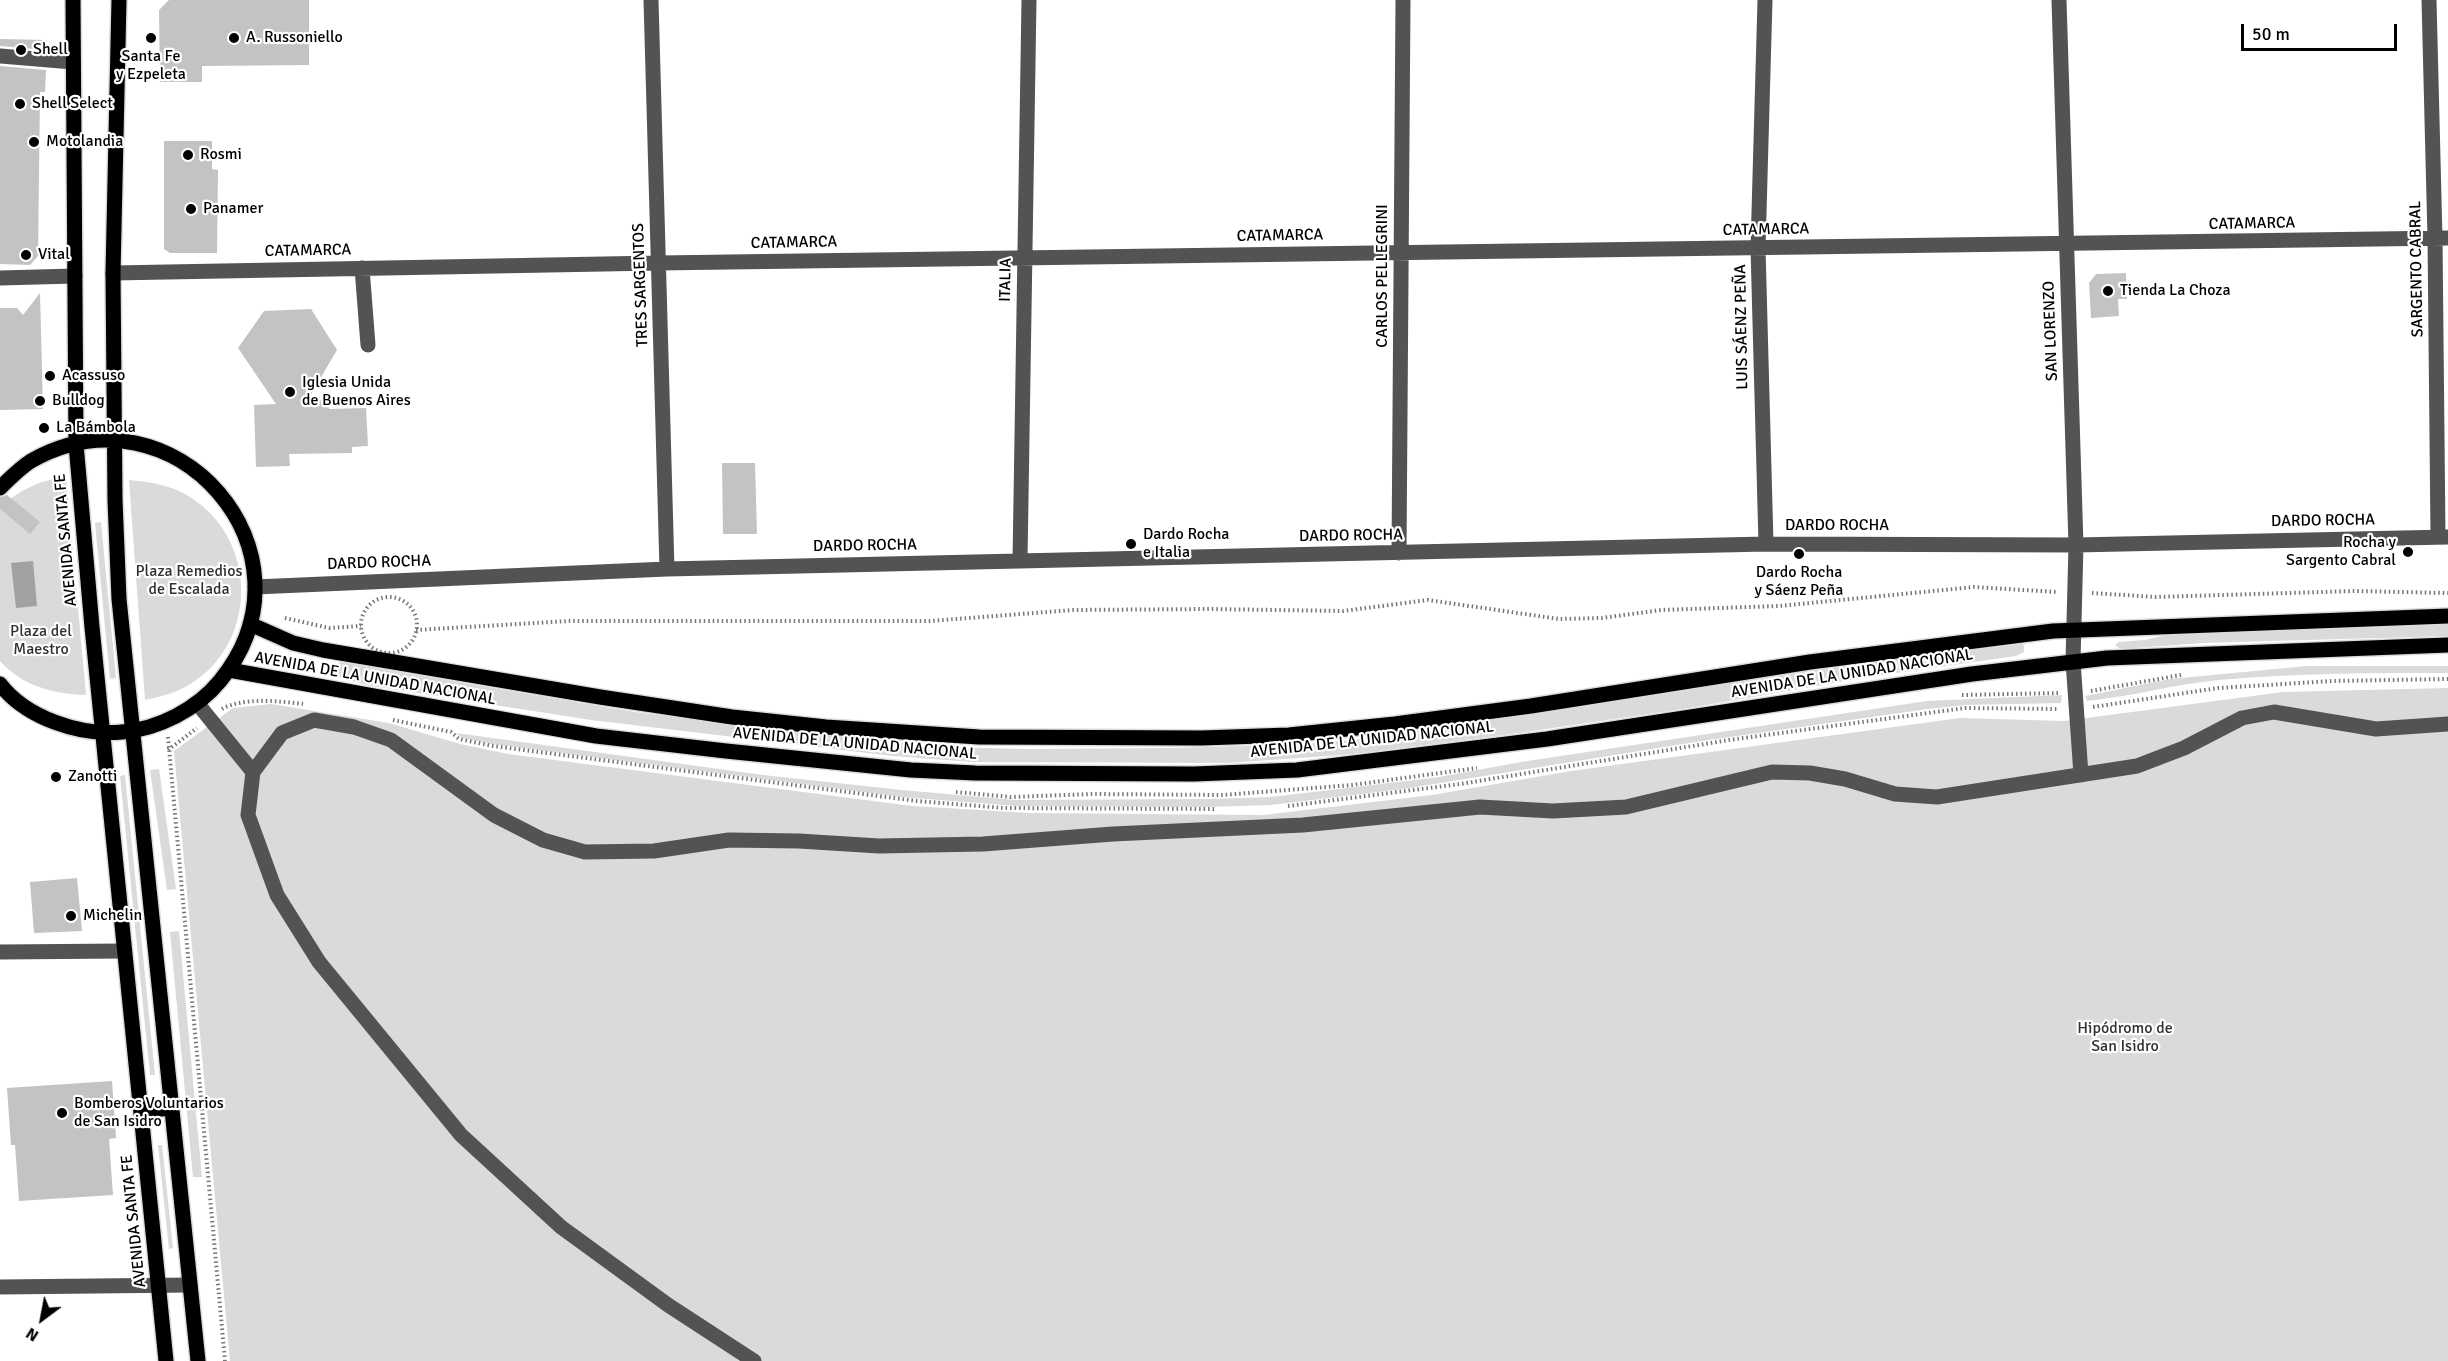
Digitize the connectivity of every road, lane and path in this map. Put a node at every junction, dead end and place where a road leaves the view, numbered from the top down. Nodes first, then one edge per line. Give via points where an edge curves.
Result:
1 (73, 0) edge
2 (118, 0) edge
3 (651, 0) edge
4 (1029, 0) edge
5 (1403, 0) edge
6 (1765, 0) edge
7 (2059, 0) edge
8 (2429, 0) edge
9 (0, 56) edge
10 (73, 62) junction
11 (2442, 238) edge
12 (2067, 245) junction
13 (1758, 248) junction
14 (1401, 252) junction
15 (1024, 258) junction
16 (658, 263) junction
17 (362, 268) junction
18 (113, 273) junction
19 (75, 276) junction
20 (0, 278) edge
21 (368, 345) dead end
22 (114, 441) junction
23 (76, 444) junction
24 (0, 488) edge
25 (2443, 537) edge
26 (1766, 544) junction
27 (2076, 544) junction
28 (1400, 553) junction
29 (1020, 561) junction
30 (667, 569) junction
31 (255, 587) junction
32 (2074, 592) junction
33 (2448, 593) edge
34 (254, 604) junction
35 (2448, 616) edge
36 (250, 624) junction
37 (361, 626) junction
38 (416, 630) junction
39 (2073, 630) junction
40 (2448, 645) edge
41 (2073, 661) junction
42 (229, 670) junction
43 (0, 684) edge
44 (197, 703) junction
45 (168, 720) junction
46 (2448, 724) edge
47 (131, 731) junction
48 (102, 732) junction
49 (254, 772) junction
50 (2081, 775) junction
51 (124, 951) junction
52 (0, 952) edge
53 (171, 1108) junction
54 (141, 1111) junction
55 (190, 1285) junction
56 (158, 1286) junction
57 (0, 1287) edge
58 (166, 1361) edge
59 (198, 1361) edge
60 (225, 1361) edge
61 (754, 1361) edge

1 - 10 main road, AVENIDA SANTA FE
2 - 18 main road
3 - 16 street, TRES SARGENTOS
4 - 15 street, ITALIA
5 - 14 street, CARLOS PELLEGRINI
6 - 13 street, LUIS SÁENZ PEÑA
7 - 12 street, SAN LORENZO
8 - 11 street, SARGENTO CABRAL
9 - 10 street
10 - 19 main road, AVENIDA SANTA FE
11 - 12 street, CATAMARCA
11 - 25 street, SARGENTO CABRAL
12 - 13 street, CATAMARCA
12 - 27 street, SAN LORENZO
13 - 14 street, CATAMARCA
13 - 26 street, LUIS SÁENZ PEÑA
14 - 15 street, CATAMARCA
14 - 28 street, CARLOS PELLEGRINI
15 - 16 street, CATAMARCA
15 - 29 street, ITALIA
16 - 17 street, CATAMARCA
16 - 30 street, TRES SARGENTOS
17 - 18 street, CATAMARCA
17 - 21 street
18 - 22 main road
19 - 20 street
19 - 23 main road, AVENIDA SANTA FE
22 - 23 main road
22 - 31 main road via 150,447 176,457 202,475 224,498 241,525 251,555
22 - 47 main road via 119,599
23 - 24 main road via 29,463
23 - 48 main road, AVENIDA SANTA FE
25 - 27 street, DARDO ROCHA
26 - 27 street, DARDO ROCHA
26 - 28 street, DARDO ROCHA
27 - 32 street, SAN LORENZO
28 - 29 street, DARDO ROCHA
29 - 30 street, DARDO ROCHA
30 - 31 street, DARDO ROCHA
31 - 34 main road
32 - 33 path via 2155,597 2355,591
32 - 38 path via 1974,587 1779,606 1661,610 1570,619 1428,600 1343,611 1073,610 930,621 569,621
32 - 39 street, SAN LORENZO
34 - 36 main road
34 - 37 path via 284,618 330,628
35 - 39 main road, AVENIDA DE LA UNIDAD NACIONAL
36 - 39 main road, AVENIDA DE LA UNIDAD NACIONAL via 293,643 334,652 732,717 979,737 1191,738 1289,735 1395,724 1810,662
36 - 42 main road
37 - 38 path via 374,649 392,653 408,645
37 - 38 path via 366,608 381,598 391,597 408,604 417,621
39 - 41 street, SAN LORENZO
40 - 41 main road, AVENIDA DE LA UNIDAD NACIONAL via 2184,653
41 - 42 main road, AVENIDA DE LA UNIDAD NACIONAL via 1536,740 1297,770 1194,774 911,770 726,751 596,736
41 - 50 street, SAN LORENZO
42 - 44 main road
43 - 48 main road via 33,711 66,726
44 - 45 main road
44 - 49 street
45 - 47 main road
45 - 60 path
46 - 50 street via 2376,729 2274,712 2242,717 2184,748 2137,766
47 - 48 main road
47 - 53 main road
48 - 51 main road, AVENIDA SANTA FE
49 - 50 street via 282,733 314,720 354,727 392,740 494,815 543,840 585,852 654,851 729,840 879,846 983,844 1303,825 1480,807 1553,811 1626,807 1772,771 1810,773 1895,794 1937,797
49 - 61 street via 248,815 277,895 318,963 461,1135 561,1227 668,1305
51 - 52 street
51 - 54 main road, AVENIDA SANTA FE
53 - 54 main road
53 - 55 main road
54 - 56 main road, AVENIDA SANTA FE
55 - 56 street
55 - 59 main road
56 - 57 street
56 - 58 main road, AVENIDA SANTA FE

